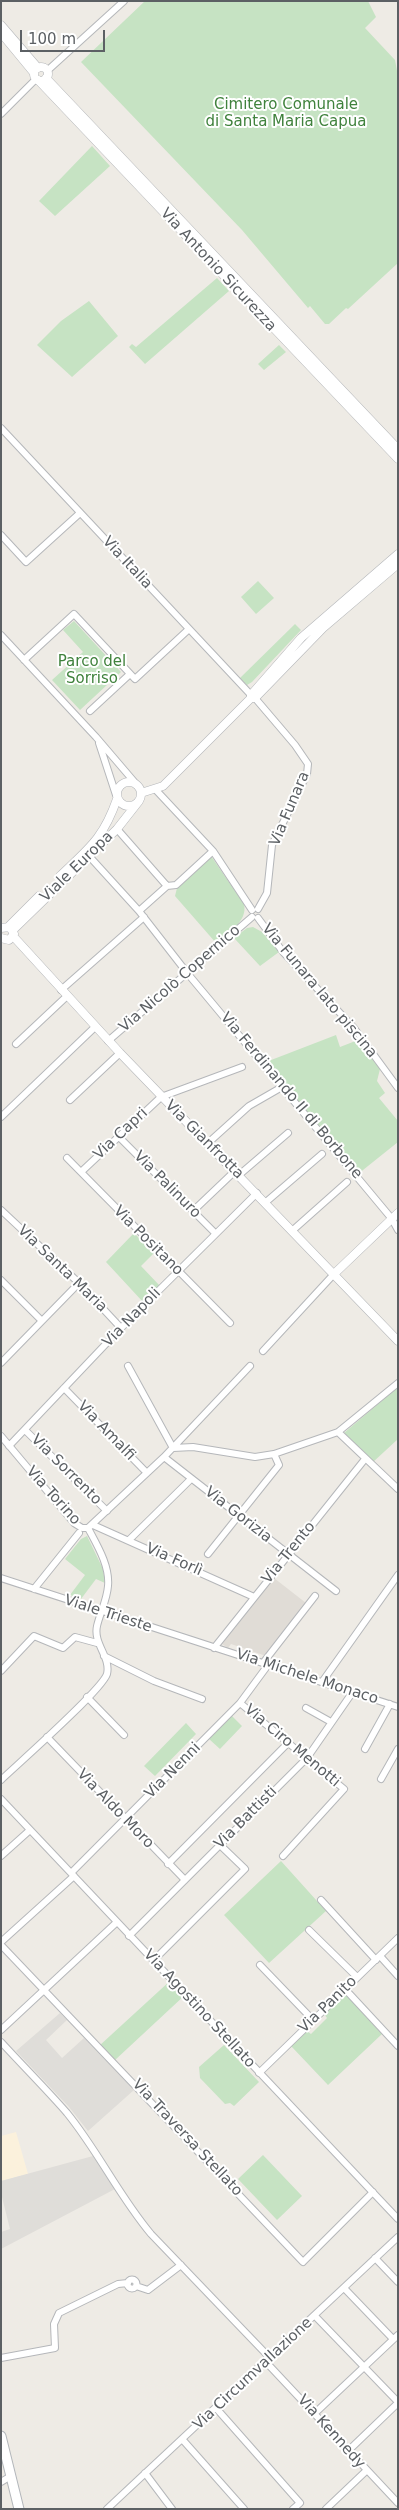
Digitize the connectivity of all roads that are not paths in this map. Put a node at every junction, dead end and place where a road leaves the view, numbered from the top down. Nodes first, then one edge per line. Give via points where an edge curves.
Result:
1 (124, 1) edge
2 (1, 25) edge
3 (1, 34) edge
4 (40, 75) junction
5 (1, 114) edge
6 (1, 428) edge
7 (398, 449) edge
8 (398, 460) edge
9 (80, 513) junction
10 (1, 535) edge
11 (398, 554) edge
12 (398, 564) edge
13 (189, 629) junction
14 (1, 636) edge
15 (24, 660) junction
16 (130, 674) junction
17 (252, 697) junction
18 (90, 711) dead end
19 (96, 737) junction
20 (137, 785) junction
21 (155, 789) junction
22 (141, 793) junction
23 (117, 797) junction
24 (139, 801) junction
25 (117, 829) junction
26 (213, 851) junction
27 (89, 856) junction
28 (167, 886) junction
29 (139, 911) junction
30 (255, 913) junction
31 (144, 917) junction
32 (7, 928) edge
33 (2, 940) edge
34 (188, 974) junction
35 (64, 993) junction
36 (95, 1027) junction
37 (108, 1041) junction
38 (16, 1044) dead end
39 (120, 1053) junction
40 (242, 1067) dead end
41 (282, 1087) junction
42 (398, 1088) edge
43 (161, 1096) junction
44 (70, 1100) dead end
45 (1, 1117) edge
46 (288, 1133) dead end
47 (119, 1137) junction
48 (208, 1143) junction
49 (322, 1154) dead end
50 (67, 1158) dead end
51 (81, 1172) junction
52 (237, 1173) junction
53 (347, 1182) dead end
54 (257, 1193) junction
55 (266, 1202) junction
56 (1, 1210) edge
57 (193, 1211) junction
58 (395, 1216) edge
59 (292, 1230) junction
60 (398, 1230) edge
61 (215, 1233) junction
62 (178, 1271) junction
63 (334, 1274) junction
64 (1, 1280) edge
65 (79, 1283) junction
66 (42, 1321) junction
67 (230, 1323) dead end
68 (122, 1328) junction
69 (398, 1341) edge
70 (263, 1351) dead end
71 (1, 1363) edge
72 (128, 1366) dead end
73 (250, 1366) dead end
74 (398, 1383) edge
75 (64, 1388) junction
76 (25, 1430) junction
77 (338, 1432) junction
78 (1, 1436) edge
79 (10, 1446) junction
80 (172, 1448) junction
81 (274, 1454) junction
82 (164, 1457) junction
83 (365, 1459) junction
84 (147, 1473) junction
85 (191, 1479) junction
86 (398, 1489) edge
87 (107, 1511) junction
88 (238, 1516) junction
89 (90, 1527) junction
90 (79, 1533) dead end
91 (129, 1540) junction
92 (208, 1554) dead end
93 (288, 1554) junction
94 (398, 1575) edge
95 (2, 1578) edge
96 (34, 1589) junction
97 (336, 1591) dead end
98 (315, 1596) dead end
99 (254, 1597) junction
100 (102, 1612) junction
101 (97, 1643) junction
102 (215, 1648) junction
103 (104, 1656) junction
104 (266, 1664) junction
105 (1, 1671) edge
106 (322, 1682) junction
107 (352, 1692) junction
108 (87, 1697) junction
109 (202, 1699) dead end
110 (240, 1703) junction
111 (390, 1704) junction
112 (398, 1706) edge
113 (306, 1708) dead end
114 (331, 1722) junction
115 (124, 1735) dead end
116 (46, 1737) junction
117 (289, 1742) junction
118 (365, 1749) dead end
119 (398, 1749) edge
120 (307, 1758) junction
121 (381, 1779) dead end
122 (1, 1780) edge
123 (1, 1799) edge
124 (125, 1819) junction
125 (30, 1830) junction
126 (219, 1844) junction
127 (1, 1856) edge
128 (283, 1856) dead end
129 (168, 1864) junction
130 (73, 1874) junction
131 (185, 1880) junction
132 (321, 1900) dead end
133 (117, 1922) junction
134 (309, 1930) dead end
135 (129, 1936) junction
136 (398, 1938) edge
137 (1, 1944) edge
138 (378, 1958) junction
139 (153, 1961) junction
140 (260, 1965) dead end
141 (398, 1976) edge
142 (357, 1977) junction
143 (45, 1989) junction
144 (345, 1989) junction
145 (313, 2020) junction
146 (1, 2030) edge
147 (1, 2042) edge
148 (398, 2046) edge
149 (259, 2073) junction
150 (372, 2192) junction
151 (398, 2219) edge
152 (398, 2237) edge
153 (375, 2258) junction
154 (181, 2265) junction
155 (398, 2282) edge
156 (344, 2288) junction
157 (315, 2316) junction
158 (395, 2337) edge
159 (1, 2358) edge
160 (267, 2359) junction
161 (364, 2367) junction
162 (398, 2403) edge
163 (216, 2408) junction
164 (314, 2414) junction
165 (1, 2436) edge
166 (182, 2439) junction
167 (348, 2451) junction
168 (366, 2472) junction
169 (145, 2474) junction
170 (11, 2476) junction
171 (1, 2482) edge
172 (398, 2503) edge
173 (19, 2509) edge
174 (107, 2509) edge
175 (172, 2509) edge
176 (244, 2509) edge
177 (293, 2509) edge
178 (326, 2509) edge

1 - 4 street
2 - 4 street
3 - 4 street
4 - 5 street
4 - 7 street, Via Antonio Sicurezza
4 - 8 street, Via Antonio Sicurezza
6 - 9 street, Via Italia
9 - 10 street via 26,562
9 - 13 street, Via Italia
11 - 17 street via 301,638
12 - 17 street via 323,628
13 - 16 street via 135,679
13 - 17 street, Via Italia
14 - 15 street
15 - 16 street via 74,614
15 - 19 street
16 - 18 street
17 - 21 street via 174,776
17 - 30 street, Via Funara via 308,764 307,774 272,844 267,893
19 - 20 street
19 - 23 street
20 - 22 street
20 - 23 street via 130,782 122,784
21 - 22 street
21 - 26 street, Via Funara lato piscina
22 - 24 street
23 - 24 street via 122,805 129,807
23 - 32 street, Viale Europa via 102,835
24 - 25 street, Viale Europa
25 - 27 street, Viale Europa
25 - 28 street
26 - 28 street via 176,885
26 - 30 street, Via Funara lato piscina
27 - 29 street, Via Ferdinando II di Borbone
27 - 32 street, Viale Europa
28 - 29 street
29 - 31 street, Via Ferdinando II di Borbone
30 - 34 street, Via Nicolò Copernico
30 - 42 street, Via Funara lato piscina via 283,952 354,1028
31 - 34 street, Via Ferdinando II di Borbone
31 - 35 street
32 - 33 street via 9,940
32 - 35 street, Via Gianfrotta
34 - 37 street, Via Nicolò Copernico
34 - 41 street, Via Ferdinando II di Borbone
35 - 36 street, Via Gianfrotta
35 - 38 street
36 - 37 street, Via Gianfrotta
36 - 45 street
37 - 39 street, Via Gianfrotta
39 - 43 street, Via Gianfrotta
39 - 44 street
40 - 43 street
41 - 48 street via 249,1106
41 - 58 street, Via Ferdinando II di Borbone
43 - 47 street, Via Capri
43 - 48 street, Via Gianfrotta
46 - 52 street
47 - 51 street, Via Capri
47 - 57 street, Via Palinuro
48 - 52 street, Via Gianfrotta
49 - 55 street
50 - 51 street, Via Positano
51 - 62 street, Via Positano
52 - 54 street, Via Gianfrotta
52 - 57 street
53 - 59 street
54 - 55 street, Via Gianfrotta
54 - 61 street, Via Napoli
55 - 59 street, Via Gianfrotta
56 - 65 street, Via Santa Maria
57 - 61 street, Via Palinuro
58 - 60 street, Via Ferdinando II di Borbone
58 - 63 street
59 - 63 street, Via Gianfrotta
61 - 62 street, Via Napoli
62 - 67 street, Via Positano
62 - 68 street, Via Napoli
63 - 69 street, Via Gianfrotta
63 - 70 street
64 - 66 street
65 - 66 street
65 - 68 street, Via Santa Maria
66 - 71 street
68 - 75 street, Via Napoli
72 - 80 street
73 - 80 street
74 - 77 street
75 - 76 street, Via Napoli
75 - 84 street, Via Amalfi
76 - 79 street, Via Napoli
76 - 87 street, Via Sorrento
77 - 81 street
77 - 83 street
78 - 79 street, Via Torino
79 - 89 street, Via Torino via 74,1523 82,1528
80 - 81 street via 192,1447 255,1458
80 - 82 street
81 - 88 street via 279,1465
82 - 84 street
82 - 85 street, Via Gorizia
83 - 86 street
83 - 93 street, Via Trento
84 - 87 street
85 - 88 street, Via Gorizia
85 - 91 street
87 - 89 street
88 - 92 street
88 - 93 street, Via Gorizia
89 - 91 street, Via Forlì
89 - 100 street, Via Torino via 108,1576
90 - 96 street
91 - 99 street, Via Forlì
93 - 97 street, Via Gorizia
93 - 99 street, Via Trento
94 - 106 street
95 - 96 street, Viale Trieste
96 - 100 street, Viale Trieste
98 - 104 street, Via Nenni
99 - 102 street, Via Trento
100 - 101 street, Via Torino via 96,1633
100 - 102 street, Viale Trieste
101 - 103 street
101 - 105 street via 75,1636 63,1648 34,1636
102 - 104 street, Via Michele Monaco
103 - 108 street via 106,1677
103 - 109 street via 154,1681
104 - 106 street, Via Michele Monaco
104 - 110 street, Via Nenni
106 - 107 street, Via Michele Monaco
107 - 111 street, Via Michele Monaco
107 - 114 street, Via Battisti
108 - 115 street
108 - 116 street
110 - 117 street, Via Ciro Menotti
110 - 124 street, Via Nenni
111 - 112 street, Via Michele Monaco
111 - 118 street
113 - 114 street
114 - 120 street, Via Battisti
116 - 122 street
116 - 124 street, Via Aldo Moro
117 - 120 street, Via Ciro Menotti
117 - 129 street
119 - 121 street
120 - 126 street, Via Battisti
120 - 128 street, Via Ciro Menotti via 344,1789
123 - 125 street, Via Agostino Stellato
124 - 129 street, Via Aldo Moro
124 - 130 street, Via Nenni
125 - 127 street
125 - 130 street, Via Agostino Stellato
126 - 131 street, Via Battisti
126 - 139 street via 245,1869
129 - 131 street, Via Aldo Moro
130 - 133 street, Via Agostino Stellato
130 - 137 street, Via Traversa Stellato
131 - 135 street, Via Battisti
132 - 138 street
133 - 135 street, Via Agostino Stellato
133 - 143 street
134 - 142 street
135 - 139 street, Via Agostino Stellato
136 - 138 street, Via Panito
137 - 143 street, Via Traversa Stellato
138 - 141 street
138 - 142 street, Via Panito
139 - 149 street, Via Agostino Stellato
140 - 145 street
142 - 144 street, Via Panito
143 - 146 street
143 - 150 street, Via Traversa Stellato via 303,2262
144 - 145 street, Via Panito
144 - 148 street
145 - 149 street, Via Panito
147 - 154 street, Via Kennedy via 67,2114 133,2212
149 - 150 street, Via Agostino Stellato
150 - 151 street, Via Agostino Stellato
152 - 153 street, Via Circumvallazione
153 - 155 street
153 - 156 street, Via Circumvallazione
154 - 159 street via 148,2290 136,2286 134,2280 118,2284 59,2313 54,2324 55,2348
154 - 160 street, Via Kennedy
156 - 157 street, Via Circumvallazione
156 - 158 street
157 - 160 street, Via Circumvallazione
157 - 161 street
158 - 161 street
160 - 163 street, Via Circumvallazione
160 - 164 street, Via Kennedy
161 - 162 street
161 - 164 street
162 - 167 street
163 - 166 street, Via Circumvallazione
163 - 177 street via 300,2503
164 - 167 street, Via Kennedy
165 - 170 main road
166 - 169 street, Via Circumvallazione
166 - 176 street
167 - 168 street, Via Kennedy
168 - 172 street, Via Kennedy
168 - 178 street
169 - 174 street, Via Circumvallazione
169 - 175 street
170 - 171 street
170 - 173 main road

